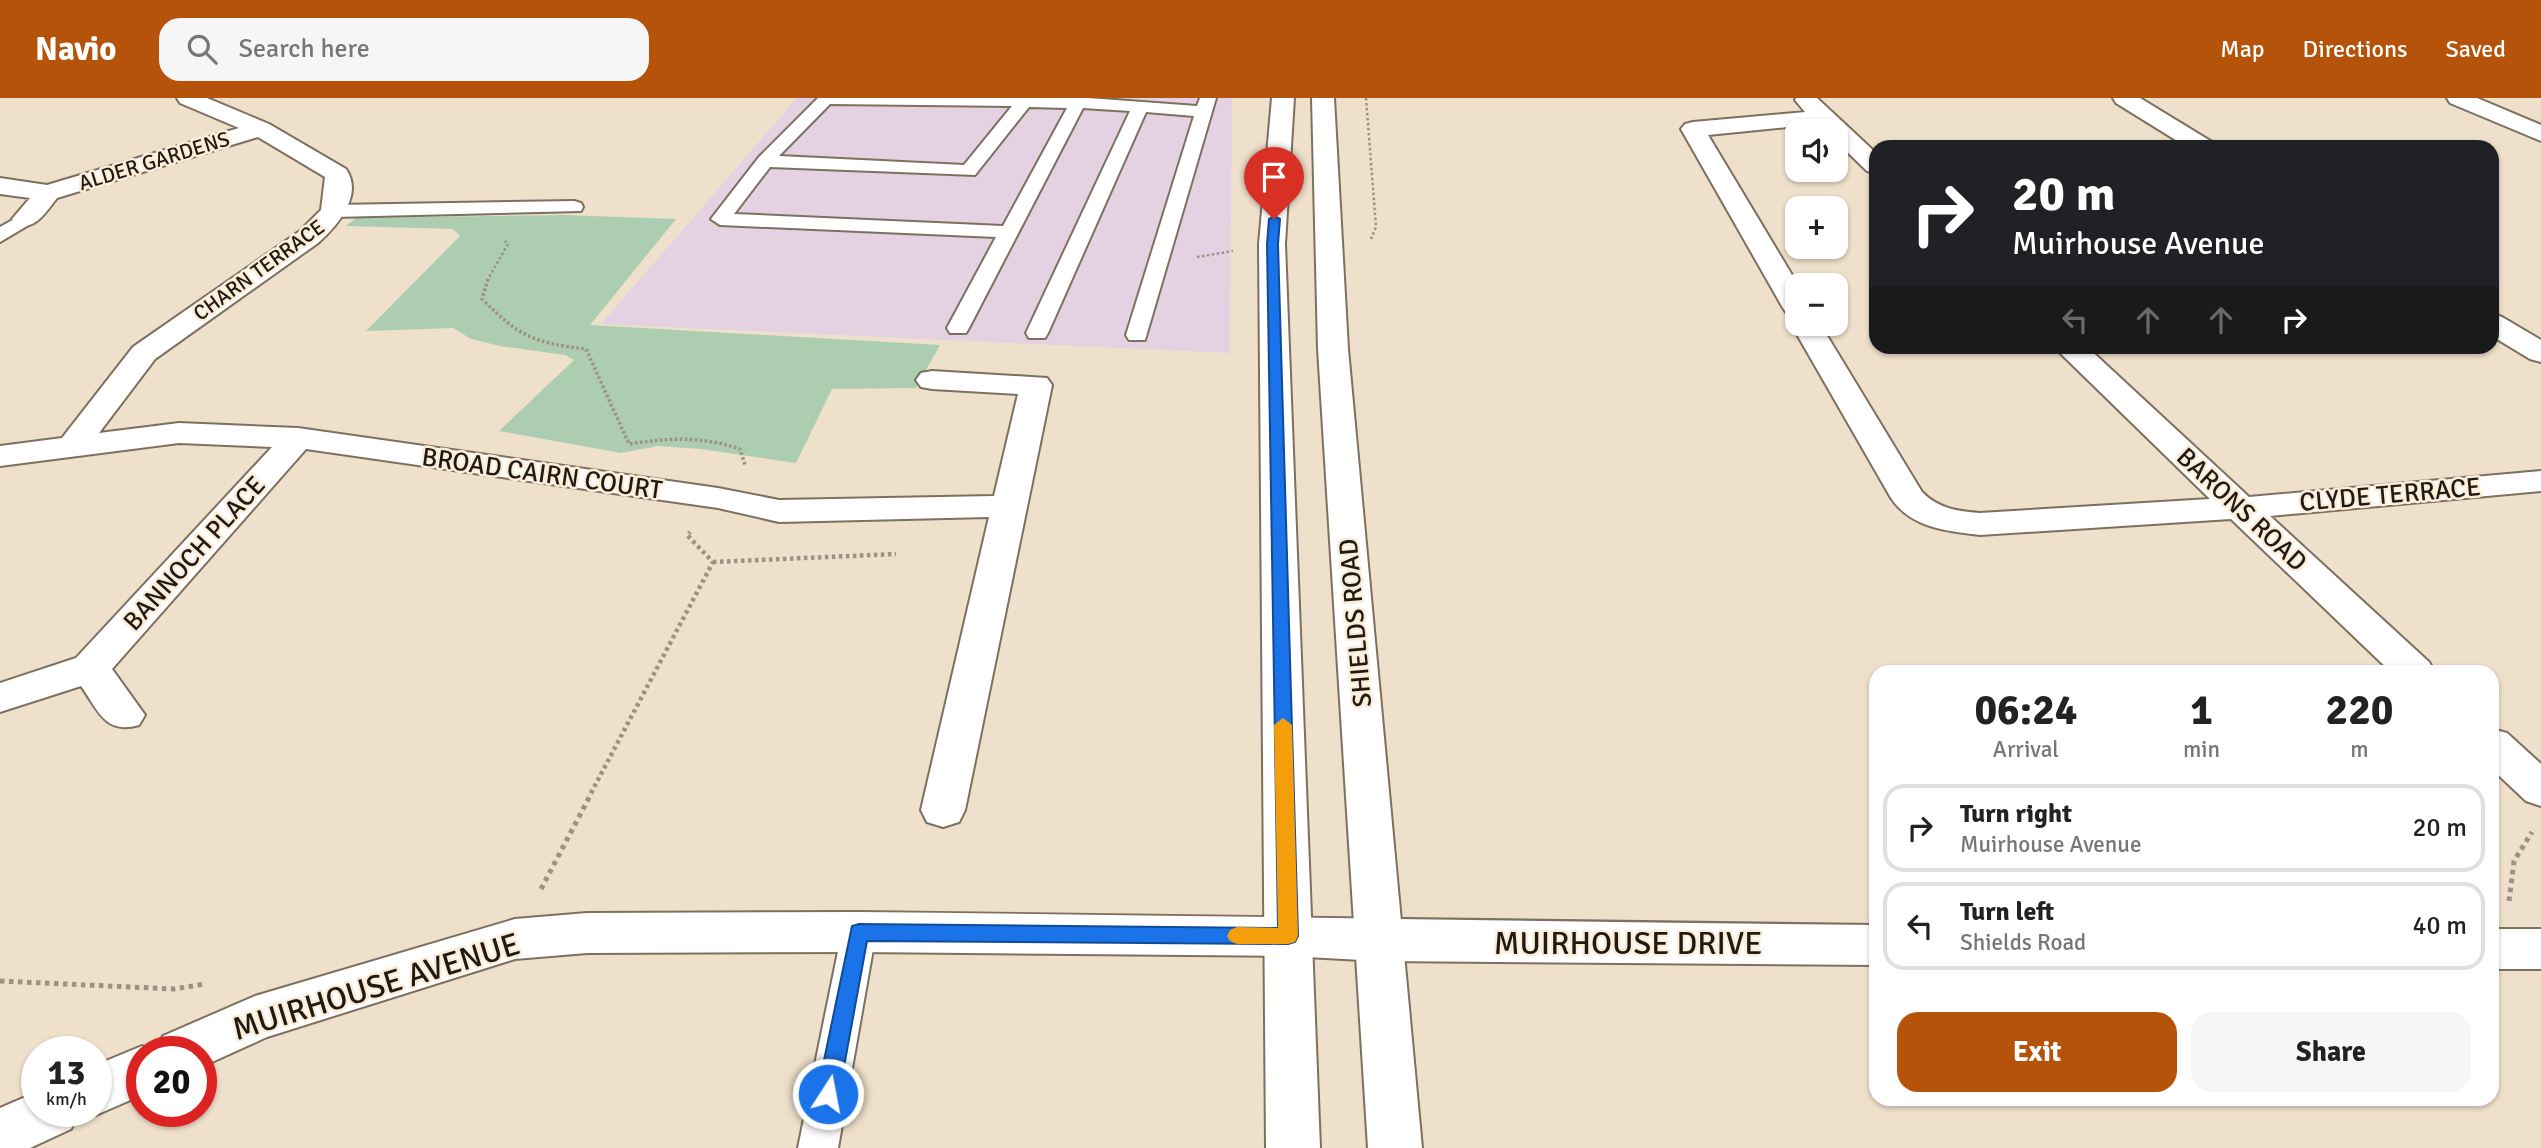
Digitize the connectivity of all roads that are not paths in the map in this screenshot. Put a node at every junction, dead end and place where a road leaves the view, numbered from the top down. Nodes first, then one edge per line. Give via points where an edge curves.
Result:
1 (1283, 98) edge
2 (1323, 98) edge
3 (1804, 98) edge
4 (2124, 98) edge
5 (2458, 98) edge
6 (207, 100) edge
7 (1024, 101) edge
8 (1078, 101) edge
9 (1141, 105) junction
10 (1206, 105) edge
11 (1824, 117) junction
12 (261, 129) junction
13 (2541, 134) edge
14 (2193, 140) edge
15 (1869, 159) edge
16 (765, 161) junction
17 (0, 186) edge
18 (48, 193) junction
19 (574, 206) dead end
20 (334, 211) junction
21 (25, 219) joint
22 (1009, 232) junction
23 (0, 236) edge
24 (1785, 288) edge
25 (2499, 327) edge
26 (958, 328) dead end
27 (1037, 333) dead end
28 (1137, 335) dead end
29 (1813, 336) edge
30 (2541, 353) edge
31 (2076, 354) edge
32 (932, 380) dead end
33 (298, 438) junction
34 (74, 446) junction
35 (0, 456) edge
36 (2541, 481) edge
37 (1011, 506) junction
38 (2239, 508) junction
39 (2407, 665) edge
40 (90, 668) junction
41 (0, 698) edge
42 (124, 715) dead end
43 (2499, 750) edge
44 (2541, 789) edge
45 (943, 810) dead end
46 (859, 932) junction
47 (1288, 936) junction
48 (1380, 941) junction
49 (1869, 944) edge
50 (216, 1036) edge
51 (21, 1125) edge
52 (0, 1135) edge
53 (818, 1148) edge
54 (1293, 1148) edge
55 (1395, 1148) edge

1 - 47 street via 1272,244
2 - 48 street, SHIELDS ROAD via 1333,349
3 - 11 street
4 - 14 street
5 - 13 street
6 - 12 street, CHARN TERRACE
7 - 8 lane
7 - 16 lane via 826,99
7 - 16 lane via 969,171
8 - 9 lane
8 - 22 lane
9 - 10 lane
9 - 27 lane
10 - 28 lane
11 - 15 street
11 - 24 street via 1693,129
12 - 18 street, ALDER GARDENS
12 - 20 street, CHARN TERRACE via 337,174 338,205
16 - 22 lane via 720,219
17 - 18 street, ALDER GARDENS
18 - 21 street, ALDER GARDENS
19 - 20 lane
20 - 34 street, CHARN TERRACE via 309,237 144,353
21 - 23 lane
22 - 26 lane
25 - 30 street
29 - 38 street, CLYDE TERRACE via 1918,511 1980,524
31 - 38 street, BARONS ROAD
32 - 37 street via 1036,385
33 - 34 street, BROAD CAIRN COURT via 178,433
33 - 37 street, BROAD CAIRN COURT via 718,498 779,511
33 - 40 street, BANNOCH PLACE
34 - 35 street, BROAD CAIRN COURT
36 - 38 street, CLYDE TERRACE
37 - 45 street
38 - 39 street, BARONS ROAD
40 - 41 street, BANNOCH PLACE
40 - 42 street
43 - 44 street
46 - 47 street, MUIRHOUSE AVENUE
46 - 50 street, MUIRHOUSE AVENUE via 587,933 515,939 255,1018
46 - 53 lane
47 - 48 street, MUIRHOUSE DRIVE
47 - 54 street
48 - 49 street, MUIRHOUSE DRIVE
48 - 55 street, SHIELDS ROAD
51 - 52 street

